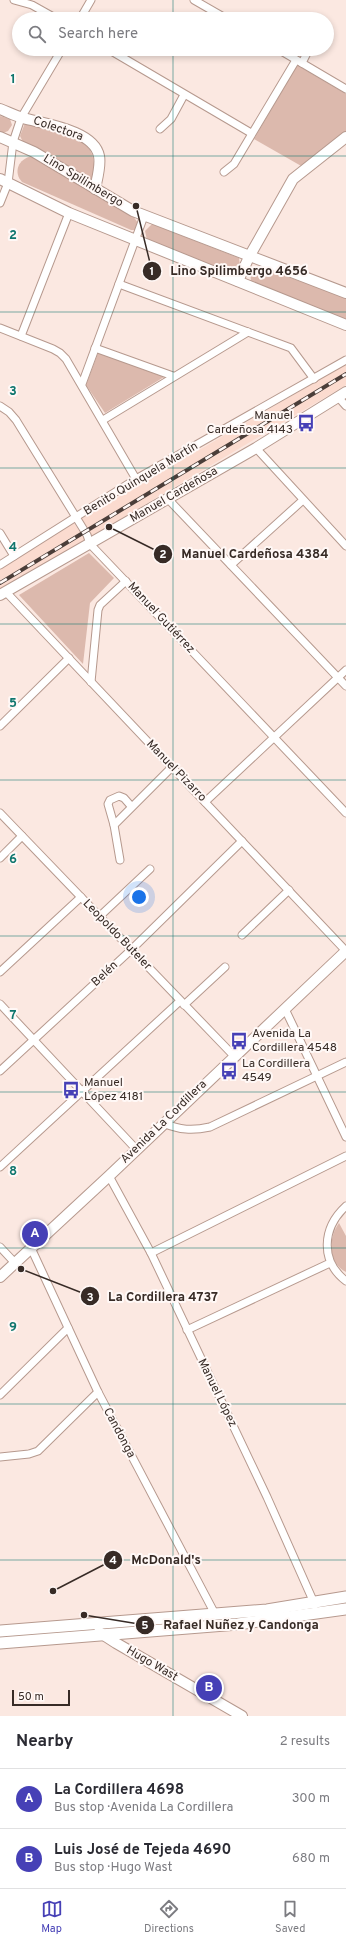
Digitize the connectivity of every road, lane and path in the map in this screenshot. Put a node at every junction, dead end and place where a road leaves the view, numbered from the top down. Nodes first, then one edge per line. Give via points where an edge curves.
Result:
1 (14, 0) edge
2 (91, 0) edge
3 (194, 0) edge
4 (44, 12) edge
5 (84, 12) edge
6 (215, 12) edge
7 (58, 56) edge
8 (120, 56) edge
9 (290, 56) edge
10 (303, 56) edge
11 (299, 61) junction
12 (346, 89) edge
13 (184, 95) junction
14 (0, 109) edge
15 (21, 118) junction
16 (160, 129) dead end
17 (251, 133) junction
18 (0, 137) edge
19 (346, 137) edge
20 (13, 142) junction
21 (224, 172) dead end
22 (4, 181) edge
23 (95, 189) junction
24 (0, 203) edge
25 (69, 213) junction
26 (144, 216) junction
27 (135, 240) junction
28 (249, 257) junction
29 (238, 281) junction
30 (119, 284) junction
31 (346, 293) edge
32 (346, 325) edge
33 (0, 328) edge
34 (248, 332) junction
35 (21, 336) junction
36 (95, 348) junction
37 (346, 360) edge
38 (173, 376) junction
39 (314, 379) junction
40 (82, 384) junction
41 (342, 395) edge
42 (0, 406) edge
43 (346, 406) edge
44 (103, 420) junction
45 (256, 448) junction
46 (136, 479) junction
47 (168, 499) junction
48 (303, 500) junction
49 (76, 518) junction
50 (0, 533) edge
51 (90, 544) junction
52 (346, 546) edge
53 (14, 556) junction
54 (0, 565) edge
55 (231, 565) junction
56 (126, 581) junction
57 (3, 594) edge
58 (69, 658) junction
59 (346, 670) edge
60 (338, 678) junction
61 (91, 682) junction
62 (346, 686) edge
63 (0, 726) edge
64 (274, 737) junction
65 (172, 767) junction
66 (205, 802) junction
67 (131, 806) junction
68 (0, 813) edge
69 (346, 813) edge
70 (114, 824) junction
71 (22, 836) junction
72 (242, 841) junction
73 (0, 858) edge
74 (120, 860) dead end
75 (150, 869) dead end
76 (289, 890) junction
77 (81, 897) junction
78 (100, 916) junction
79 (242, 935) dead end
80 (131, 950) junction
81 (346, 951) edge
82 (225, 967) dead end
83 (0, 972) edge
84 (182, 1003) junction
85 (0, 1004) edge
86 (285, 1009) junction
87 (34, 1040) junction
88 (234, 1056) junction
89 (346, 1062) edge
90 (0, 1071) edge
91 (317, 1076) junction
92 (83, 1091) junction
93 (163, 1123) junction
94 (346, 1137) edge
95 (136, 1149) junction
96 (346, 1156) edge
97 (0, 1167) edge
98 (109, 1176) junction
99 (346, 1206) edge
100 (0, 1247) edge
101 (31, 1248) junction
102 (151, 1253) junction
103 (15, 1263) junction
104 (330, 1264) junction
105 (0, 1277) edge
106 (346, 1281) edge
107 (68, 1328) junction
108 (187, 1330) junction
109 (98, 1392) junction
110 (0, 1395) edge
111 (0, 1457) edge
112 (346, 1597) edge
113 (316, 1608) junction
114 (346, 1609) edge
115 (215, 1614) junction
116 (88, 1624) junction
117 (0, 1631) edge
118 (103, 1635) junction
119 (0, 1643) edge
120 (242, 1716) edge

1 - 4 street
2 - 5 street
3 - 6 street
7 - 15 street
8 - 13 street
9 - 11 street
10 - 11 street
11 - 12 street
11 - 17 street
13 - 16 street via 171,119
13 - 17 street
14 - 15 main road, Colectora
15 - 20 street
15 - 23 main road, Colectora via 59,127 87,139 99,155
17 - 21 street via 234,164
18 - 20 main road, Lino Spilimbergo
19 - 28 main road via 293,180
20 - 22 street
20 - 23 main road, Lino Spilimbergo
22 - 24 street
22 - 25 main road
23 - 26 main road, Lino Spilimbergo
25 - 27 main road
25 - 35 street
26 - 27 street
26 - 28 main road, Lino Spilimbergo
27 - 29 main road
27 - 30 street
28 - 29 main road
28 - 31 main road, Lino Spilimbergo
29 - 32 main road
30 - 34 street
30 - 36 street
33 - 35 street
34 - 38 street
34 - 39 street via 291,348
35 - 40 street via 60,353
36 - 38 street
36 - 40 street
37 - 39 street, Benito Quinquela Martín
38 - 44 street
39 - 46 street, Benito Quinquela Martín
40 - 44 street
41 - 43 street
41 - 45 main road, Manuel Cardeñosa
42 - 49 street, Manuel Gutiérrez via 16,420
44 - 46 street
45 - 47 main road, Manuel Cardeñosa
45 - 48 street
46 - 49 street, Benito Quinquela Martín
47 - 51 main road, Manuel Cardeñosa
47 - 55 street
48 - 52 street
48 - 55 street
49 - 51 street, Manuel Gutiérrez
49 - 53 street, Benito Quinquela Martín
50 - 53 street
51 - 56 street, Manuel Gutiérrez
51 - 57 main road, Manuel Cardeñosa
53 - 54 street, Benito Quinquela Martín
55 - 60 street
56 - 61 street via 100,605 98,610
56 - 64 street, Manuel Gutiérrez
57 - 58 street, Manuel Pizarro
58 - 61 street, Manuel Pizarro
58 - 63 street
59 - 60 street
60 - 62 street
60 - 64 street
61 - 65 street, Manuel Pizarro
64 - 66 street
64 - 69 street, Manuel Gutiérrez
65 - 66 street, Manuel Pizarro
65 - 67 street
66 - 72 street, Manuel Pizarro
67 - 70 street
67 - 70 street via 119,796 110,800 108,804
68 - 71 street, Leopoldo Buteler
70 - 74 street
71 - 73 street
71 - 77 street, Leopoldo Buteler
72 - 76 street, Manuel Pizarro
72 - 80 street, Belén
75 - 78 street
76 - 79 street
76 - 81 street, Manuel Pizarro
77 - 78 street, Leopoldo Buteler
77 - 83 street
78 - 80 street, Leopoldo Buteler
80 - 84 street, Leopoldo Buteler
80 - 87 street, Belén
81 - 86 main road, Avenida La Cordillera
82 - 84 street
84 - 88 street, Leopoldo Buteler
84 - 92 street
85 - 87 street
86 - 88 main road, Avenida La Cordillera
86 - 91 street
87 - 90 street, Belén
87 - 92 street
88 - 93 main road, Avenida La Cordillera
89 - 91 street
91 - 93 street via 210,1127 180,1130
91 - 94 street
92 - 95 street
92 - 97 street
93 - 95 main road, Avenida La Cordillera
95 - 98 main road, Avenida La Cordillera
96 - 102 street
98 - 101 main road, Avenida La Cordillera
98 - 102 street, Manuel López
99 - 104 street via 328,1233 326,1247
100 - 103 street
101 - 103 main road, Avenida La Cordillera
101 - 107 street, Candonga
102 - 108 street, Manuel López
103 - 105 main road, Avenida La Cordillera
104 - 106 street
104 - 108 street
107 - 109 street, Candonga
107 - 110 street
108 - 113 street, Manuel López via 267,1497
109 - 111 street via 38,1450 29,1454
109 - 115 street, Candonga
112 - 113 main road
113 - 114 main road
113 - 115 main road
113 - 118 main road via 255,1622
115 - 116 main road
116 - 117 main road
116 - 118 main road, Hugo Wast
118 - 119 main road
118 - 120 main road, Hugo Wast

